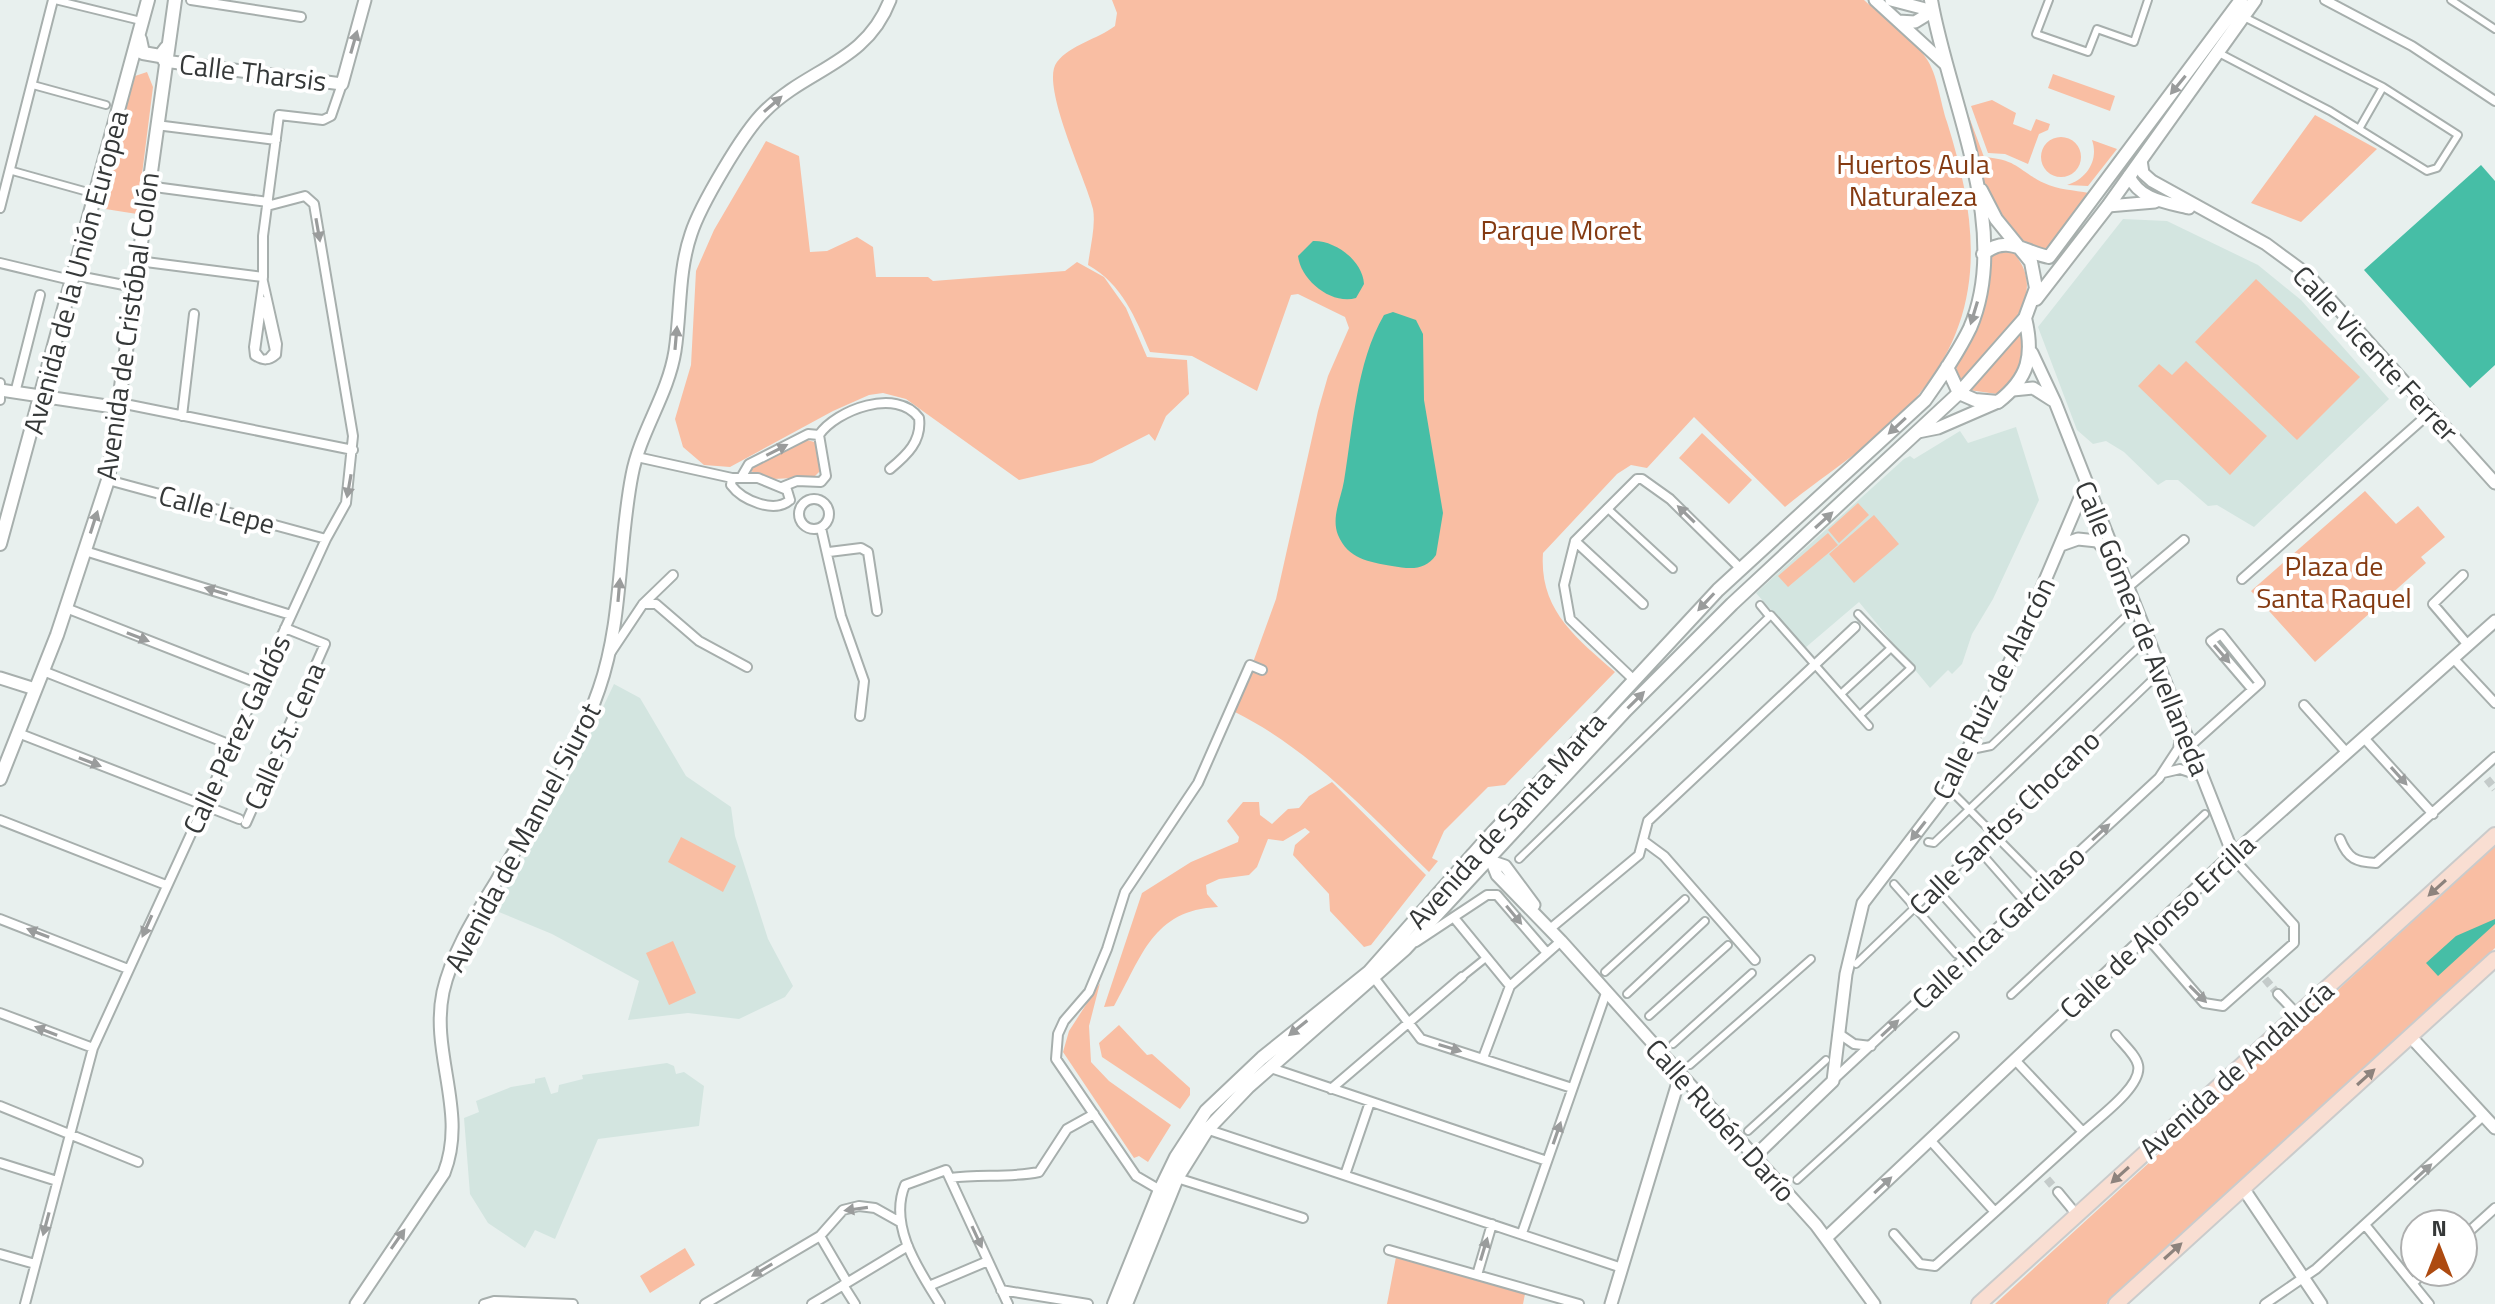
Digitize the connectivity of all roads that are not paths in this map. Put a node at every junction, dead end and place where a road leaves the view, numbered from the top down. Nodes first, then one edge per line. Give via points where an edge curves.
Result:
1 (54, 0) edge
2 (148, 0) edge
3 (175, 0) edge
4 (191, 0) edge
5 (365, 0) edge
6 (890, 0) edge
7 (1875, 0) edge
8 (1893, 0) edge
9 (2049, 0) edge
10 (2148, 0) edge
11 (2241, 0) edge
12 (2255, 0) edge
13 (2325, 0) edge
14 (2451, 0) edge
15 (1932, 5) edge
16 (301, 17) dead end
17 (2243, 17) junction
18 (1898, 21) junction
19 (142, 26) junction
20 (2495, 29) edge
21 (166, 48) junction
22 (2217, 52) junction
23 (164, 61) junction
24 (1946, 65) junction
25 (130, 71) junction
26 (161, 80) junction
27 (342, 84) junction
28 (33, 85) junction
29 (2383, 87) junction
30 (2495, 101) edge
31 (106, 105) dead end
32 (155, 125) junction
33 (2147, 125) junction
34 (2359, 129) junction
35 (276, 140) junction
36 (2141, 160) junction
37 (9, 170) junction
38 (2129, 176) junction
39 (1976, 180) junction
40 (2152, 181) junction
41 (147, 186) junction
42 (96, 194) junction
43 (2169, 203) junction
44 (268, 204) junction
45 (2108, 206) junction
46 (0, 208) edge
47 (2205, 213) junction
48 (2013, 243) junction
49 (2057, 248) junction
50 (1983, 254) junction
51 (138, 261) junction
52 (0, 263) edge
53 (263, 277) junction
54 (72, 278) junction
55 (134, 287) junction
56 (40, 295) dead end
57 (265, 300) joint
58 (194, 314) dead end
59 (2026, 314) junction
60 (2032, 353) junction
61 (1947, 367) junction
62 (2013, 390) junction
63 (4, 391) edge
64 (1959, 393) junction
65 (41, 398) junction
66 (1998, 402) junction
67 (2055, 402) junction
68 (120, 406) junction
69 (2432, 411) junction
70 (182, 416) junction
71 (1918, 432) junction
72 (819, 435) junction
73 (353, 450) junction
74 (637, 457) junction
75 (890, 469) dead end
76 (737, 477) junction
77 (108, 480) junction
78 (2495, 483) edge
79 (2086, 484) junction
80 (782, 487) junction
81 (790, 500) junction
82 (802, 505) junction
83 (1607, 508) junction
84 (821, 528) junction
85 (326, 539) junction
86 (2184, 540) dead end
87 (1575, 541) junction
88 (0, 544) edge
89 (2061, 545) junction
90 (85, 551) junction
91 (829, 552) junction
92 (2116, 562) junction
93 (1673, 569) dead end
94 (1741, 569) junction
95 (673, 575) dead end
96 (2463, 575) dead end
97 (2242, 579) dead end
98 (2127, 588) junction
99 (643, 604) junction
100 (1643, 604) dead end
101 (1760, 605) dead end
102 (66, 608) junction
103 (877, 611) dead end
104 (1858, 614) dead end
105 (291, 615) junction
106 (1769, 616) junction
107 (2126, 616) dead end
108 (2495, 621) edge
109 (1855, 627) dead end
110 (285, 628) junction
111 (2468, 645) junction
112 (1891, 648) junction
113 (2138, 648) dead end
114 (609, 656) junction
115 (2453, 658) junction
116 (1817, 663) junction
117 (747, 667) dead end
118 (1262, 670) dead end
119 (43, 671) junction
120 (0, 678) edge
121 (1634, 680) junction
122 (2152, 680) dead end
123 (260, 684) junction
124 (35, 689) junction
125 (2252, 689) junction
126 (1842, 693) junction
127 (2495, 703) edge
128 (2304, 705) dead end
129 (1860, 715) junction
130 (860, 716) dead end
131 (1869, 726) dead end
132 (2182, 727) junction
133 (18, 733) junction
134 (2364, 738) junction
135 (231, 745) junction
136 (2190, 746) junction
137 (1967, 751) junction
138 (2347, 753) junction
139 (2495, 757) edge
140 (2481, 770) junction
141 (2162, 774) junction
142 (2201, 776) junction
143 (0, 779) edge
144 (2487, 779) dead end
145 (1953, 793) dead end
146 (204, 805) junction
147 (1970, 809) junction
148 (2205, 814) dead end
149 (2433, 814) junction
150 (0, 820) edge
151 (1993, 833) junction
152 (2495, 835) edge
153 (2340, 839) dead end
154 (1508, 840) junction
155 (1484, 842) junction
156 (1645, 842) junction
157 (1928, 842) dead end
158 (1977, 848) junction
159 (1472, 855) junction
160 (2232, 855) junction
161 (1490, 859) junction
162 (1519, 859) dead end
163 (1501, 871) junction
164 (1471, 878) junction
165 (2038, 879) dead end
166 (1894, 884) dead end
167 (166, 885) junction
168 (1935, 887) junction
169 (2019, 896) dead end
170 (1685, 899) dead end
171 (1915, 907) junction
172 (0, 919) edge
173 (1455, 919) junction
174 (1705, 921) dead end
175 (1551, 928) junction
176 (1977, 934) dead end
177 (2146, 936) junction
178 (1561, 941) junction
179 (1728, 945) dead end
180 (1405, 949) junction
181 (1547, 953) junction
182 (1956, 954) dead end
183 (1487, 957) junction
184 (1811, 959) dead end
185 (2495, 959) edge
186 (1755, 960) dead end
187 (1856, 964) dead end
188 (128, 969) junction
189 (1605, 972) dead end
190 (1752, 973) dead end
191 (1372, 975) junction
192 (1462, 977) joint
193 (1510, 986) junction
194 (1606, 993) junction
195 (1627, 994) dead end
196 (2278, 994) tunnel mouth
197 (2011, 995) dead end
198 (0, 1013) edge
199 (2297, 1014) junction
200 (1649, 1016) dead end
201 (1408, 1026) junction
202 (1838, 1033) junction
203 (2116, 1035) dead end
204 (1955, 1036) dead end
205 (2410, 1036) junction
206 (1673, 1044) dead end
207 (1871, 1046) junction
208 (93, 1048) junction
209 (1483, 1058) junction
210 (1826, 1060) dead end
211 (2015, 1060) junction
212 (1266, 1063) junction
213 (1690, 1065) dead end
214 (1680, 1076) junction
215 (1833, 1081) junction
216 (1572, 1088) junction
217 (1331, 1089) junction
218 (1370, 1102) junction
219 (0, 1106) edge
220 (1094, 1114) junction
221 (2484, 1115) junction
222 (1202, 1127) junction
223 (2495, 1128) edge
224 (1748, 1131) dead end
225 (2083, 1132) junction
226 (69, 1134) junction
227 (1930, 1140) junction
228 (1754, 1157) junction
229 (1547, 1161) junction
230 (138, 1162) dead end
231 (0, 1163) edge
232 (2040, 1171) junction
233 (948, 1174) junction
234 (1345, 1175) junction
235 (1177, 1178) junction
236 (2047, 1179) tunnel mouth
237 (1797, 1180) dead end
238 (57, 1181) junction
239 (2243, 1188) junction
240 (1160, 1190) junction
241 (2058, 1192) tunnel mouth
242 (1995, 1212) junction
243 (2077, 1215) junction
244 (1303, 1218) dead end
245 (900, 1222) junction
246 (1492, 1224) junction
247 (2366, 1226) junction
248 (1522, 1233) junction
249 (1894, 1234) dead end
250 (820, 1236) junction
251 (1826, 1238) junction
252 (908, 1246) junction
253 (1389, 1250) dead end
254 (0, 1254) edge
255 (988, 1261) junction
256 (35, 1264) junction
257 (2399, 1264) edge
258 (1622, 1268) junction
259 (1477, 1275) junction
260 (2305, 1278) junction
261 (845, 1284) junction
262 (929, 1286) junction
263 (1001, 1290) junction
264 (25, 1304) edge
265 (356, 1304) edge
266 (484, 1304) edge
267 (573, 1304) edge
268 (705, 1304) edge
269 (812, 1304) edge
270 (855, 1304) edge
271 (940, 1304) edge
272 (1008, 1304) edge
273 (1088, 1304) edge
274 (1114, 1304) edge
275 (1126, 1304) edge
276 (1579, 1304) edge
277 (1611, 1304) edge
278 (1874, 1304) edge
279 (1979, 1304) edge
280 (2116, 1304) edge
281 (2265, 1304) edge
282 (2321, 1304) edge

1 - 19 street
1 - 28 street
2 - 19 main road, Avenida de la Unión Europea
3 - 21 main road, Avenida de Cristóbal Colón
4 - 16 street
27 -> 5 street
74 -> 6 street, Avenida de Manuel Siurot via 670,377 684,259 706,204 764,111 868,39
7 - 18 street
8 - 15 street
9 - 10 street via 2036,34 2088,52 2097,29 2134,42
11 -> 33 main road
12 - 17 main road
13 - 30 street via 2412,46
14 - 20 street
15 - 18 street via 1915,22
15 - 24 main road, Avenida de Santa Marta
17 - 22 main road
17 - 29 street
18 - 24 street
19 - 21 main road via 140,46 149,57 160,56
19 - 25 main road, Avenida de la Unión Europea
21 - 23 main road, Avenida de Cristóbal Colón
22 - 34 street
22 - 36 main road
23 - 26 main road, Avenida de Cristóbal Colón
23 - 27 street, Calle Tharsis
24 - 39 main road, Avenida de Santa Marta
25 - 26 main road via 146,64
25 - 42 main road, Avenida de la Unión Europea
26 - 32 main road, Avenida de Cristóbal Colón
27 - 35 street via 331,116 323,120 279,115
28 - 31 street
28 - 37 street
29 - 34 street
29 - 34 street via 2458,135 2437,168 2427,171
32 - 35 street
32 - 41 main road, Avenida de Cristóbal Colón
33 - 38 main road via 2150,138 2129,166
33 - 49 main road
35 - 44 street
36 - 38 main road
36 - 40 street via 2143,173
37 - 42 street
37 - 46 street
38 - 40 street, Calle Vicente Ferrer
38 - 43 street, Calle Vicente Ferrer via 2135,190
38 - 45 main road
38 - 49 main road via 2118,182 2077,237
39 - 48 main road, Avenida de Santa Marta
39 - 50 main road, Avenida de Santa Marta
40 - 47 street, Calle Vicente Ferrer
41 - 44 street
41 - 51 main road, Avenida de Cristóbal Colón
42 - 54 main road, Avenida de la Unión Europea
43 - 45 street, Calle Vicente Ferrer
43 - 47 street, Calle Vicente Ferrer
44 - 53 street
44 -> 73 street, Calle Pérez Galdós via 305,196 314,204
45 - 59 main road
47 - 69 street, Calle Vicente Ferrer via 2266,244 2308,275
48 - 49 main road via 2049,257
48 - 50 main road via 1994,245
48 - 59 main road, Avenida de Santa Marta via 2031,262 2035,277
50 -> 61 main road, Avenida de Santa Marta via 1971,325
51 - 53 street
51 - 55 main road, Avenida de Cristóbal Colón
52 - 54 street
53 - 53 street via 253,347 254,356 271,361 278,344
54 - 55 street
54 - 65 main road, Avenida de la Unión Europea
55 - 68 main road, Avenida de Cristóbal Colón
56 - 63 street
57 - 57 street via 256,351 262,359 274,351
58 - 70 street
59 - 60 main road, Avenida de Santa Marta
59 - 64 main road, Avenida de Santa Marta
60 - 62 main road
60 - 67 street, Calle Gómez de Avellaneda
61 - 64 main road
61 -> 94 main road, Avenida de Santa Marta via 1925,400
62 - 66 main road
62 - 67 street via 2033,388
63 - 65 street
64 - 66 main road
64 - 71 main road, Avenida de Santa Marta
65 - 68 street
65 - 88 main road, Avenida de la Unión Europea
66 - 71 street
67 - 79 street, Calle Gómez de Avellaneda
68 - 70 street
68 - 77 main road, Avenida de Cristóbal Colón
69 - 78 street, Calle Vicente Ferrer
69 - 97 street
70 - 73 street
154 -> 71 main road, Avenida de Santa Marta via 1732,604
72 - 75 street via 827,423 875,404 907,407 919,418 920,431
76 -> 72 street via 749,464 808,434
72 - 80 street via 826,476 821,482 797,481
73 -> 85 street, Calle Pérez Galdós via 346,503
74 - 76 street
114 -> 74 street, Avenida de Manuel Siurot
76 - 80 street
76 - 81 street via 731,485 751,501 777,505
77 - 85 street, Calle Lepe
90 -> 77 main road, Avenida de Cristóbal Colón
79 - 89 street, Calle Ruiz de Alarcón
79 - 92 street, Calle Gómez de Avellaneda
80 - 81 street
81 - 82 street
82 - 84 street via 803,524
82 - 84 street via 815,499 827,506 830,516
83 - 87 street
83 - 93 street
94 -> 83 street via 1663,489 1642,479
84 - 91 street
85 - 105 street, Calle Pérez Galdós
86 - 98 street
87 - 100 street
87 - 121 street via 1564,585 1570,619
89 - 92 street, Calle Ruiz de Alarcón via 2078,539 2097,541
89 - 137 street, Calle Ruiz de Alarcón
90 - 102 main road, Avenida de Cristóbal Colón
105 -> 90 street
91 - 103 street via 868,552
91 - 130 street via 841,616 864,681
92 - 98 street, Calle Gómez de Avellaneda
94 -> 121 main road, Avenida de Santa Marta
95 - 99 street
96 - 111 street via 2433,604
98 - 132 street, Calle Gómez de Avellaneda
99 - 114 street
99 - 117 street via 656,604 699,641
101 - 106 street
102 - 119 main road, Avenida de Cristóbal Colón
102 -> 123 street
104 - 112 street
105 - 110 street, Calle Pérez Galdós
106 - 116 street
106 - 162 street
107 - 137 street via 1991,746
108 - 111 street, Calle de Alonso Ercilla
109 - 116 street
110 - 123 street, Calle Pérez Galdós
110 - 146 street, Calle St. Cena via 325,644 242,821
111 - 115 street, Calle de Alonso Ercilla
112 - 126 street
112 - 129 street via 1911,668
113 - 147 street
265 -> 114 street, Avenida de Manuel Siurot via 452,1153 454,1112 440,1042 443,990 478,911 583,731
115 - 127 street
115 - 134 street, Calle de Alonso Ercilla
116 - 126 street
116 - 156 street via 1648,821
118 - 220 street via 1250,665 1198,783 1125,892 1089,992 1058,1034 1056,1059
119 - 124 main road, Avenida de Cristóbal Colón
119 - 135 street
120 - 124 street
121 - 155 main road, Avenida de Santa Marta
122 - 151 street, Calle Santos Chocano
123 - 135 street, Calle Pérez Galdós
124 - 133 main road, Avenida de Cristóbal Colón
125 -> 125 street via 2260,683 2221,634 2211,641
125 - 136 street
126 - 129 street
128 - 138 street
129 - 131 street
132 - 136 street, Calle Gómez de Avellaneda
132 - 141 street, Calle Inca Garcilaso via 2178,749
133 - 143 main road, Avenida de Cristóbal Colón
133 -> 146 street
134 - 138 street, Calle de Alonso Ercilla
134 -> 149 street
135 - 146 street, Calle Pérez Galdós
136 - 142 street, Calle Gómez de Avellaneda
137 -> 202 street, Calle Ruiz de Alarcón via 1947,793 1863,903 1849,953
138 - 160 street, Calle de Alonso Ercilla
139 - 140 street
140 - 144 street
140 - 149 street
141 - 142 street via 2180,769
207 -> 141 street, Calle Inca Garcilaso
142 - 160 street, Calle Gómez de Avellaneda
145 - 147 street
146 - 167 street, Calle Pérez Galdós
147 - 151 street
147 - 157 street via 1934,843
148 - 197 street
149 - 153 street via 2376,863 2357,863
150 - 167 street
151 - 158 street, Calle Santos Chocano
151 - 165 street
152 -> 199 main road, Avenida de Andalucía
154 - 161 main road, Avenida de Santa Marta
154 - 163 street
155 - 159 main road, Avenida de Santa Marta
155 - 161 street
156 - 175 street via 1639,855
156 - 186 street via 1664,856
158 - 168 street, Calle Santos Chocano
158 - 169 street
159 - 161 street, Calle Rubén Darío
159 - 191 main road, Avenida de Santa Marta
160 - 177 street, Calle de Alonso Ercilla
177 -> 160 street via 2204,1003 2223,1006 2263,976 2294,943 2294,925
161 - 163 street, Calle Rubén Darío
161 - 164 main road, Avenida de Santa Marta
163 - 164 street
163 - 175 street, Calle Rubén Darío
163 - 178 street, Calle Rubén Darío
164 - 180 main road, Avenida de Santa Marta
166 - 171 street
167 -> 188 street, Calle Pérez Galdós
168 - 171 street, Calle Santos Chocano
168 - 176 street
170 - 189 street
171 - 182 street
171 - 187 street, Calle Santos Chocano
188 -> 172 street
173 - 180 street
173 -> 181 street via 1487,895 1497,895
173 - 183 street
174 - 195 street
175 - 178 street, Calle Rubén Darío
177 - 211 street, Calle de Alonso Ercilla
178 - 181 street
178 - 194 street, Calle Rubén Darío
179 - 200 street
180 - 191 main road, Avenida de Santa Marta
181 - 193 street
183 - 192 street
183 - 193 street
184 - 213 street
185 - 205 main road
188 - 208 street, Calle Pérez Galdós
190 - 206 street
191 - 201 street
191 - 212 main road, Avenida de Santa Marta
192 - 201 street
193 - 209 street
194 - 214 street, Calle Rubén Darío
194 - 216 street
196 - 199 street
208 -> 198 street
199 -> 243 main road, Avenida de Andalucía
201 -> 209 street via 1421,1039
201 - 217 street
202 - 207 street via 1854,1044
202 - 215 street, Calle Ruiz de Alarcón
203 - 225 street via 2138,1063 2138,1076
204 - 237 street
205 - 221 street
239 -> 205 main road
207 - 215 street, Calle Inca Garcilaso
208 - 226 street, Calle Pérez Galdós
209 - 216 street
210 - 224 street
211 - 225 street
211 - 227 street, Calle de Alonso Ercilla
212 - 217 street
212 - 222 main road, Avenida de Santa Marta
214 - 228 street, Calle Rubén Darío
214 - 258 street
215 - 228 street
229 -> 216 street
217 - 218 street
218 - 229 street
218 - 234 street
219 - 226 street
220 - 233 street via 1067,1129 1039,1172 1016,1177
220 - 240 street via 1136,1176
221 - 223 street
247 -> 221 street
222 - 234 street
222 - 235 main road, Avenida de Santa Marta
222 - 240 main road, Avenida de Santa Marta
225 - 232 street
226 - 230 street
226 - 238 street, Calle Pérez Galdós
227 - 242 street
251 -> 227 street, Calle de Alonso Ercilla
228 - 251 street, Calle Rubén Darío
229 - 248 street
231 - 238 street
232 - 236 street
232 - 242 street
233 - 245 street via 905,1185
233 -> 255 street
234 - 246 street
235 - 244 street
235 - 275 main road, Avenida de Santa Marta
238 -> 256 street, Calle Pérez Galdós
239 - 260 street
280 -> 239 main road
240 - 274 main road, Avenida de Santa Marta
241 - 243 street
242 - 249 street via 1935,1266 1920,1264
243 - 279 main road, Avenida de Andalucía
245 -> 250 street via 859,1206 843,1210
245 - 252 street
246 - 248 street
259 -> 246 street
247 - 257 street
247 - 260 street
248 - 258 street
250 - 261 street
250 -> 268 street
251 - 278 street, Calle Rubén Darío
252 - 261 street
252 - 262 street
253 - 259 street
254 - 256 street
255 - 262 street
255 - 263 street
256 - 264 street, Calle Pérez Galdós
258 - 277 street
259 - 276 street
260 - 281 street
260 - 282 street
261 - 269 street
261 - 270 street
262 - 271 street
263 - 272 street
263 - 273 street
266 - 267 street

